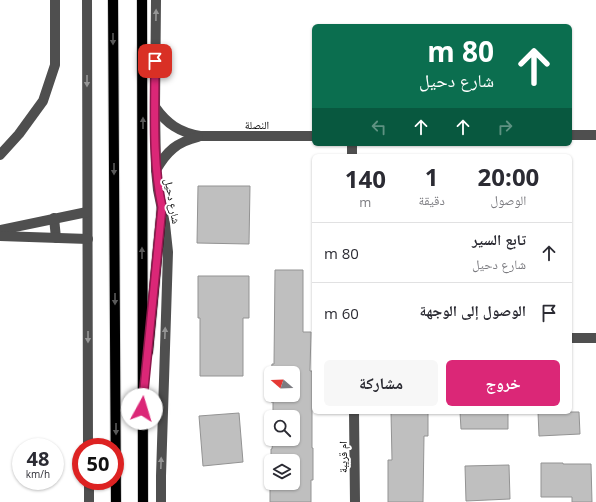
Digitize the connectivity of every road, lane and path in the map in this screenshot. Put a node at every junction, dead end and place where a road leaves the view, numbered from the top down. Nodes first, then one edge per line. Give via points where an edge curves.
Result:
1 (55, 0) edge
2 (87, 0) edge
3 (113, 0) edge
4 (142, 0) edge
5 (156, 0) edge
6 (155, 106) junction
7 (572, 135) edge
8 (596, 135) edge
9 (200, 136) junction
10 (312, 136) edge
11 (0, 155) edge
12 (156, 170) junction
13 (162, 207) junction
14 (88, 212) junction
15 (54, 218) junction
16 (0, 230) edge
17 (0, 236) edge
18 (56, 238) junction
19 (88, 239) junction
20 (572, 338) edge
21 (596, 338) edge
22 (142, 409) junction
23 (354, 414) edge
24 (88, 438) edge
25 (88, 490) edge
26 (89, 502) edge
27 (116, 502) edge
28 (143, 502) edge
29 (162, 502) edge
30 (355, 502) edge

1 - 11 street via 55,65 43,101
2 -> 14 street
3 -> 27 main road
22 -> 4 main road
6 -> 5 street, شارع دحيل
6 - 9 street, النصلة via 169,124 189,134
6 - 12 street, شارع دحيل
7 - 8 street
9 - 10 street, النصلة
9 - 12 street, النصلة via 189,139 169,151
12 - 13 street, شارع دحيل
13 - 22 main road
29 -> 13 street, شارع دحيل via 168,252
14 - 15 street
14 - 19 street
15 - 16 street
15 - 18 street
17 - 18 street
18 - 19 street
19 -> 24 street
20 - 21 street
22 - 28 main road
23 - 30 street, ام قريبة
25 - 26 street

